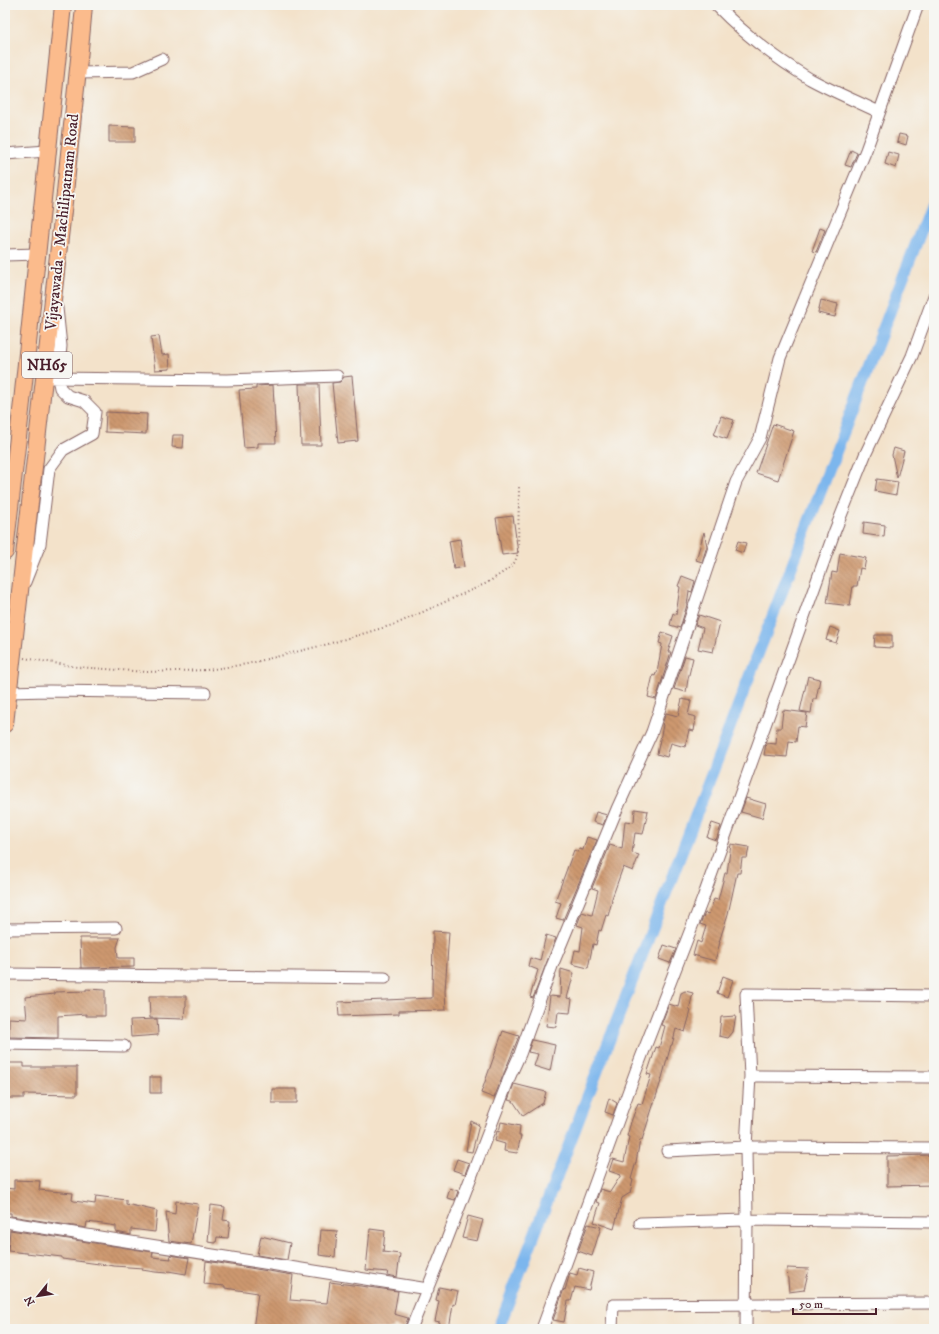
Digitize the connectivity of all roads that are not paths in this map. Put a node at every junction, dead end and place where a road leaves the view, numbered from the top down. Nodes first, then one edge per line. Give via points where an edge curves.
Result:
1 (63, 5) edge
2 (84, 5) edge
3 (716, 5) edge
4 (918, 5) edge
5 (162, 59) dead end
6 (79, 73) junction
7 (879, 112) junction
8 (47, 151) junction
9 (5, 154) edge
10 (38, 254) junction
11 (5, 255) edge
12 (934, 296) edge
13 (336, 376) dead end
14 (52, 378) junction
15 (5, 552) edge
16 (20, 595) junction
17 (8, 692) junction
18 (205, 693) dead end
19 (5, 724) edge
20 (116, 928) dead end
21 (5, 929) edge
22 (5, 974) edge
23 (386, 978) dead end
24 (934, 996) edge
25 (5, 1044) edge
26 (124, 1046) dead end
27 (750, 1076) junction
28 (934, 1076) edge
29 (746, 1147) junction
30 (934, 1148) edge
31 (667, 1151) dead end
32 (747, 1220) junction
33 (5, 1222) edge
34 (934, 1222) edge
35 (640, 1223) dead end
36 (428, 1288) junction
37 (934, 1303) edge
38 (746, 1304) junction
39 (411, 1329) edge
40 (542, 1329) edge
41 (612, 1329) edge
42 (746, 1329) edge

1 - 8 highway, Vijayawada - Machilipatnam Road / NH65
2 - 6 highway, Vijayawada - Machilipatnam Road / NH65
3 - 7 street via 773,55 811,79
4 - 7 street
5 - 6 street via 133,72
6 - 14 highway, Vijayawada - Machilipatnam Road / NH65 via 55,286
7 - 36 street via 866,150 780,358 760,438 736,482 652,732 552,966
8 - 9 street
8 - 10 highway, Vijayawada - Machilipatnam Road / NH65
10 - 11 street
10 - 15 highway, Vijayawada - Machilipatnam Road / NH65
12 - 40 street via 912,356 865,455 834,533 703,898 637,1068
13 - 14 street via 227,380
14 - 16 highway, Vijayawada - Machilipatnam Road / NH65
14 - 16 street via 68,396 84,401 94,412 92,434 63,450 49,469 40,544
16 - 17 highway, Vijayawada - Machilipatnam Road / NH65
17 - 18 street via 48,690
17 - 19 highway, Vijayawada - Machilipatnam Road / NH65
20 - 21 street
22 - 23 street
24 - 27 street via 746,994
25 - 26 street
27 - 28 street
27 - 29 street
29 - 30 street
29 - 31 street
29 - 32 street
32 - 34 street
32 - 35 street
32 - 38 street
33 - 36 street
36 - 39 street
37 - 38 street
38 - 41 street via 613,1305
38 - 42 street

